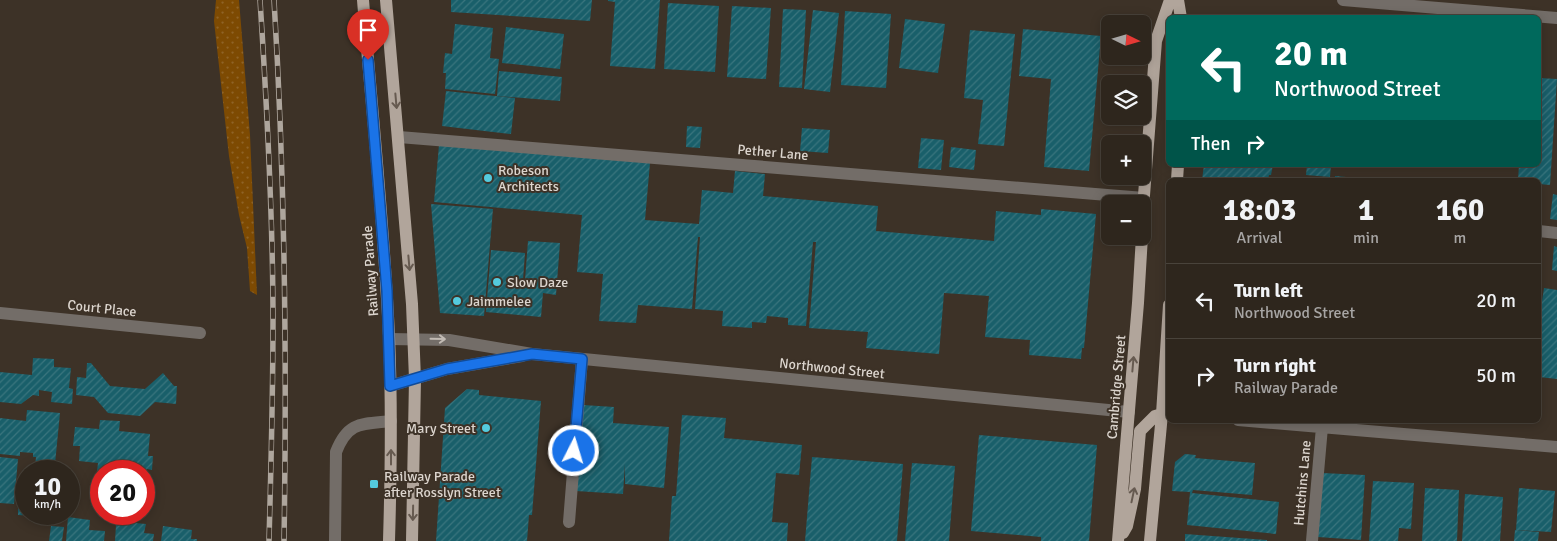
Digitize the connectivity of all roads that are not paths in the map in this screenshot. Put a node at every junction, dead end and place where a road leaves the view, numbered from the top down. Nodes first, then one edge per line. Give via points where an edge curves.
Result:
1 (362, 0) edge
2 (386, 0) edge
3 (1170, 0) edge
4 (1178, 0) edge
5 (1343, 0) edge
6 (1180, 15) edge
7 (1521, 15) edge
8 (1541, 17) edge
9 (1557, 18) edge
10 (399, 137) junction
11 (1107, 195) edge
12 (1144, 195) edge
13 (1541, 231) edge
14 (1557, 233) edge
15 (1141, 245) edge
16 (0, 313) edge
17 (200, 333) dead end
18 (389, 339) junction
19 (414, 339) junction
20 (532, 354) junction
21 (582, 359) junction
22 (415, 379) junction
23 (390, 386) junction
24 (1166, 387) edge
25 (1129, 412) junction
26 (1165, 414) edge
27 (391, 420) junction
28 (1274, 423) edge
29 (1322, 427) junction
30 (1557, 447) edge
31 (569, 522) dead end
32 (335, 541) edge
33 (389, 541) edge
34 (412, 541) edge
35 (1118, 541) edge
36 (1150, 541) edge
37 (1312, 541) edge

1 - 18 main road, Railway Parade
2 -> 10 main road
3 - 12 main road via 1156,40
4 - 6 main road
5 - 7 street
8 - 9 street
10 - 11 street, Pether Lane
10 -> 19 main road
13 - 14 street
25 -> 15 main road, Cambridge Street
16 - 17 street, Court Place
18 - 19 street, Northwood Street
18 - 23 main road, Railway Parade
19 -> 20 street, Northwood Street via 449,340
19 - 22 main road
20 - 21 street, Northwood Street
20 - 22 street, Northwood Street via 447,369
21 - 25 street, Northwood Street
21 - 31 street
22 - 23 street, Northwood Street
22 -> 34 main road
23 - 27 main road, Railway Parade
24 - 26 main road
25 - 35 main road, Cambridge Street
35 -> 26 main road via 1127,526 1135,488 1140,431 1155,416
26 - 36 main road
27 - 32 street via 359,424 351,428 339,443 336,452
33 -> 27 main road, Railway Parade
28 - 29 street
29 - 30 street
29 - 37 street, Hutchins Lane

